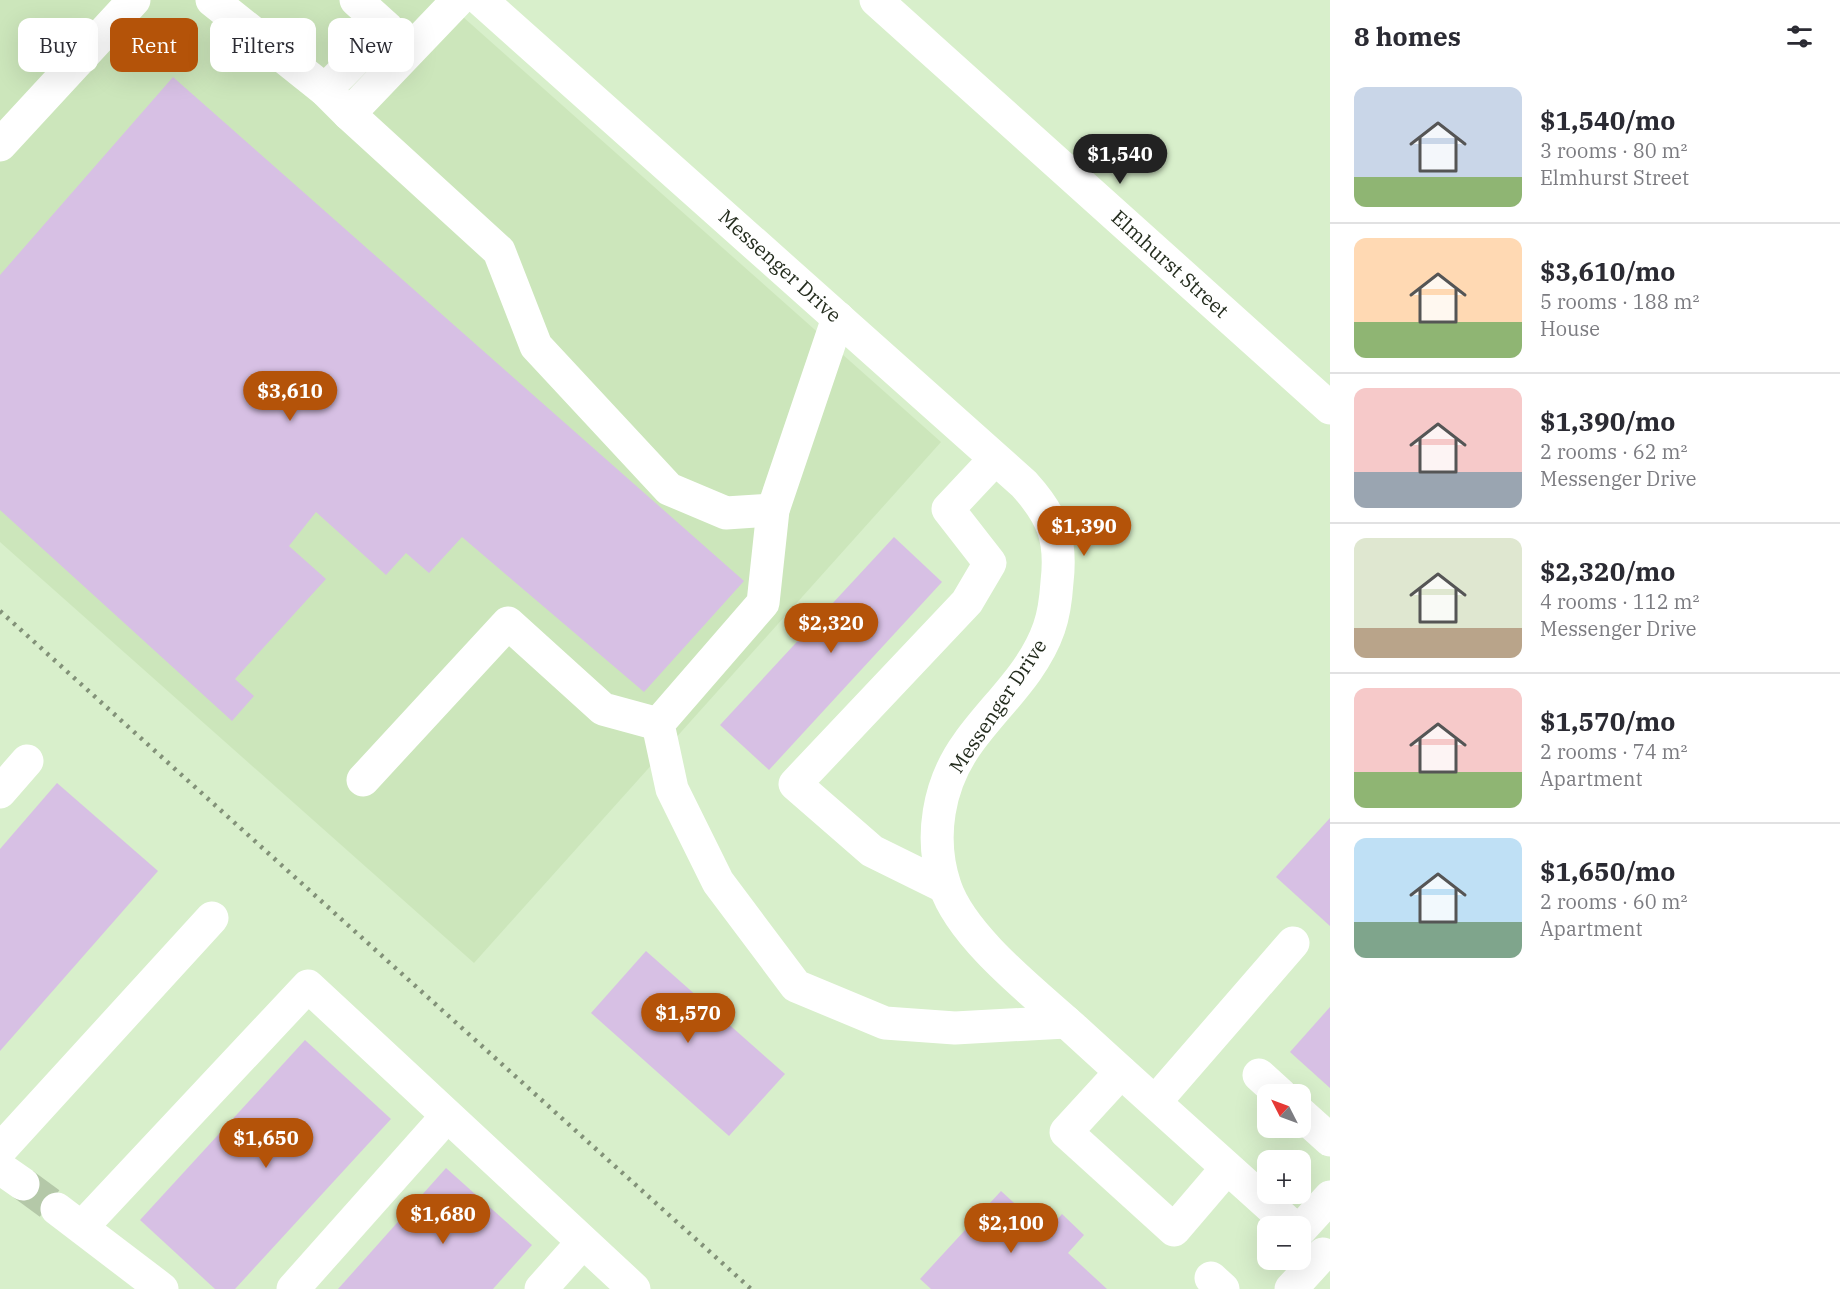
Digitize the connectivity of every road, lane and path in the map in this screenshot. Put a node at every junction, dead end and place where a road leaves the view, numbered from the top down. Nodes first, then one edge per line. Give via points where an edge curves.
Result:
1 (134, 0) edge
2 (356, 0) edge
3 (458, 0) edge
4 (482, 0) edge
5 (876, 0) edge
6 (224, 4) edge
7 (325, 90) junction
8 (350, 114) junction
9 (0, 145) edge
10 (838, 318) junction
11 (1330, 408) edge
12 (995, 459) junction
13 (773, 510) junction
14 (658, 724) junction
15 (27, 761) dead end
16 (363, 780) dead end
17 (0, 792) edge
18 (945, 887) junction
19 (212, 918) dead end
20 (1293, 943) dead end
21 (1066, 1022) junction
22 (1121, 1072) junction
23 (1155, 1102) junction
24 (447, 1116) junction
25 (1311, 1123) edge
26 (1330, 1140) edge
27 (0, 1150) edge
28 (1227, 1168) junction
29 (1330, 1197) edge
30 (1281, 1216) edge
31 (582, 1243) junction
32 (1314, 1245) edge
33 (162, 1289) edge
34 (293, 1289) edge
35 (541, 1289) edge
36 (634, 1289) edge
37 (1291, 1289) edge

1 - 9 street
2 - 7 street via 387,28
3 - 8 street
4 - 10 street, Messenger Drive
5 - 11 street, Elmhurst Street
6 - 7 street
7 - 8 street
8 - 13 street via 500,251 536,346 669,489 726,513
10 - 12 street, Messenger Drive
10 - 13 street
12 - 18 street, Messenger Drive via 1024,484 1050,518 1059,553 1055,602 1050,628 1039,650 1010,695 968,743 944,787 936,836
12 - 18 street via 948,509 990,563 967,602 795,784 872,851
13 - 14 street via 763,603
14 - 16 street via 603,709 508,623
14 - 21 street via 672,789 718,882 796,986 885,1023 955,1028
15 - 17 street
18 - 21 street, Messenger Drive via 960,915 984,943
19 - 27 street
20 - 23 street
21 - 22 street, Messenger Drive
22 - 23 street, Messenger Drive
22 - 28 street via 1066,1132 1174,1230
23 - 28 street, Messenger Drive
24 - 31 street
24 - 33 street via 308,986 69,1218
24 - 34 street
25 - 26 street
28 - 30 street, Messenger Drive
29 - 32 street
31 - 35 street
31 - 36 street
32 - 37 street

